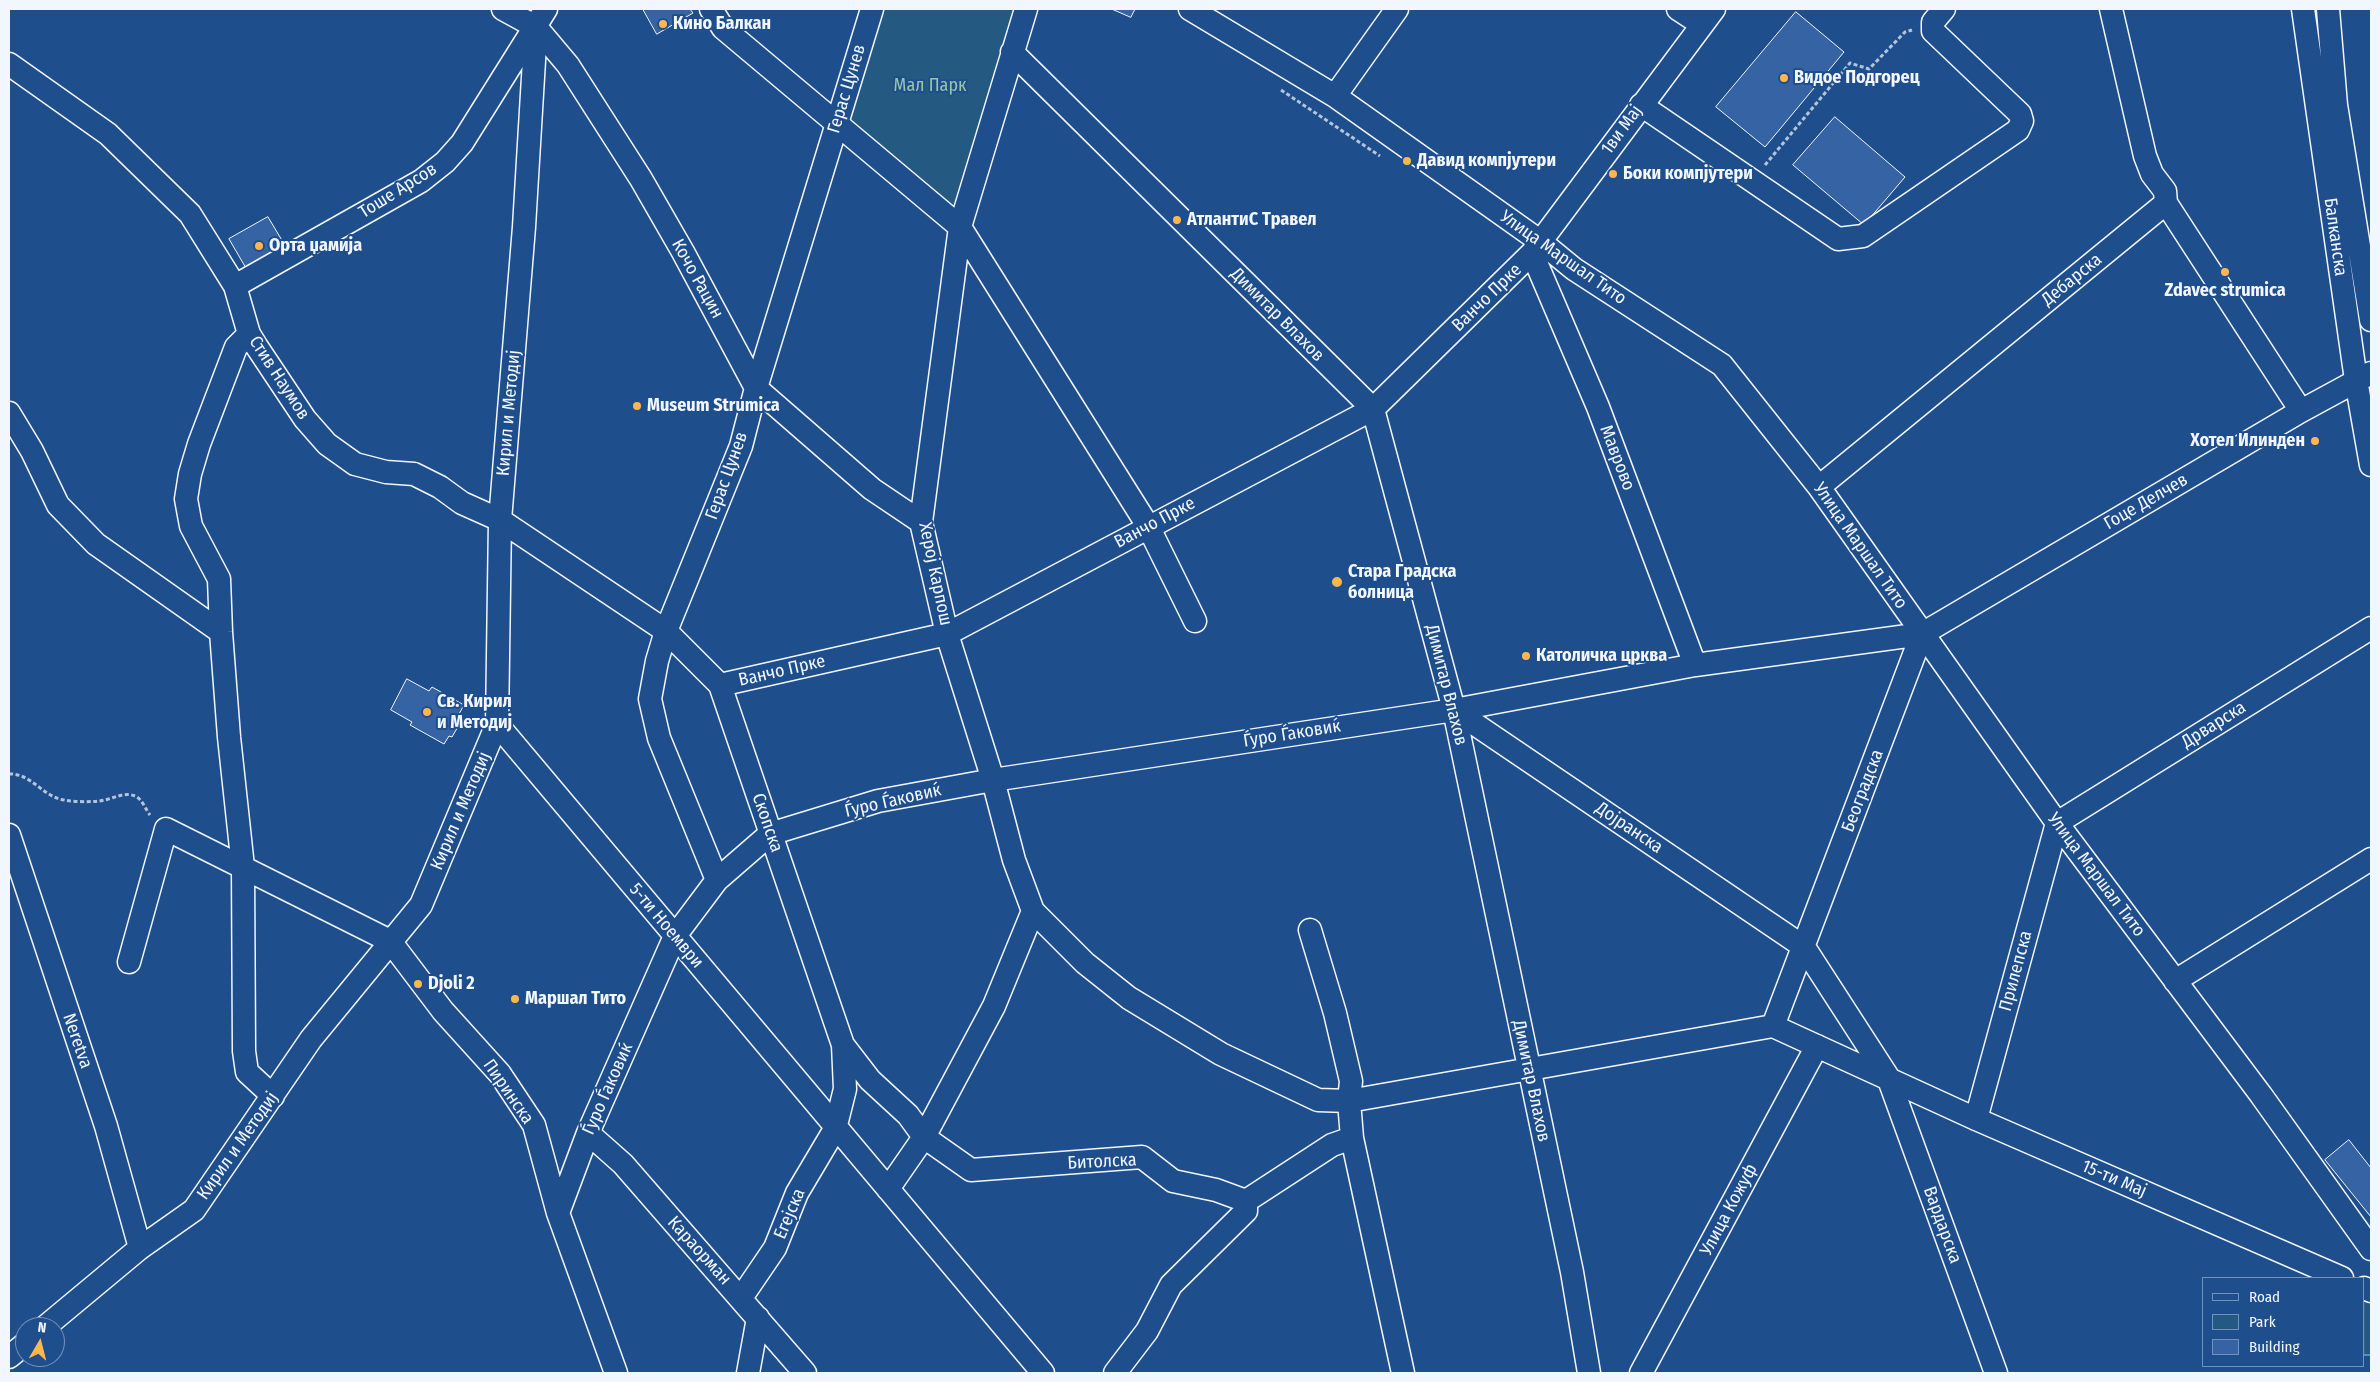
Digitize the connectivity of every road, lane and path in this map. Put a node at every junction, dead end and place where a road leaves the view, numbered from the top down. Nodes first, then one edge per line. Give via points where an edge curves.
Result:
1 (503, 9) edge
2 (711, 9) edge
3 (872, 9) edge
4 (1026, 9) edge
5 (1190, 9) edge
6 (1397, 9) edge
7 (1678, 9) edge
8 (2111, 9) edge
9 (2302, 9) edge
10 (2328, 9) edge
11 (1939, 15) edge
12 (1708, 16) edge
13 (541, 18) edge
14 (1012, 52) junction
15 (9, 64) edge
16 (1335, 96) junction
17 (1641, 105) junction
18 (836, 124) junction
19 (1752, 181) junction
20 (2166, 203) junction
21 (960, 227) junction
22 (1537, 247) junction
23 (235, 286) junction
24 (2371, 320) edge
25 (249, 334) junction
26 (2364, 377) edge
27 (756, 388) junction
28 (1372, 410) junction
29 (2301, 411) junction
30 (9, 413) edge
31 (2371, 465) edge
32 (1819, 487) junction
33 (500, 520) junction
34 (921, 522) junction
35 (1148, 526) junction
36 (1195, 621) dead end
37 (2371, 628) edge
38 (666, 631) junction
39 (221, 632) junction
40 (947, 634) junction
41 (1922, 634) junction
42 (1695, 665) junction
43 (720, 685) junction
44 (1454, 710) junction
45 (497, 724) junction
46 (9, 774) edge
47 (993, 780) junction
48 (2057, 823) junction
49 (166, 829) junction
50 (770, 834) junction
51 (9, 835) edge
52 (2371, 859) edge
53 (243, 867) junction
54 (717, 880) junction
55 (1033, 911) junction
56 (1310, 930) dead end
57 (675, 936) junction
58 (390, 941) junction
59 (1804, 947) junction
60 (129, 962) dead end
61 (2175, 981) junction
62 (1773, 1026) junction
63 (843, 1045) junction
64 (1817, 1046) junction
65 (1528, 1069) junction
66 (1888, 1077) junction
67 (273, 1096) junction
68 (1348, 1101) junction
69 (1976, 1119) junction
70 (835, 1128) junction
71 (588, 1133) junction
72 (924, 1137) junction
73 (1352, 1138) junction
74 (888, 1189) junction
75 (1246, 1201) junction
76 (558, 1213) junction
77 (140, 1248) junction
78 (2371, 1249) edge
79 (2340, 1277) edge
80 (741, 1298) junction
81 (57, 1317) edge
82 (758, 1318) junction
83 (616, 1373) edge
84 (748, 1373) edge
85 (805, 1373) edge
86 (1043, 1373) edge
87 (1115, 1373) edge
88 (1403, 1373) edge
89 (1589, 1373) edge
90 (1641, 1373) edge
91 (1996, 1373) edge

1 - 13 street, Кочо Рацин
2 - 18 street via 723,28
3 - 18 street, Герас Цунев
4 - 14 street, Херој Карпош
5 - 16 street, Улица Маршал Тито
6 - 16 street
7 - 12 street
8 - 20 street via 2145,156 2152,174 2165,191
9 - 26 street, Балканска
10 - 24 street, Балканска via 2336,105
11 - 19 path via 1906,32 1870,69 1850,63
11 - 19 street via 1933,31 2020,114 2022,121 2018,130 1863,236 1838,239
12 - 17 street, 1ви Мај
13 - 23 street, Тоше Арсов via 462,143 445,162 420,181
13 - 27 street, Кочо Рацин via 641,179
13 - 33 street, Кирил и Методиј
14 - 21 street, Херој Карпош
14 - 28 street, Димитар Влахов
15 - 23 street, Стив Наумов via 108,134 190,214
16 - 22 street, Улица Маршал Тито
17 - 19 street
17 - 22 street, 1ви Мај
18 - 21 street
18 - 27 street, Герас Цунев
20 - 29 street
20 - 32 street, Дебарска
21 - 34 street, Херој Карпош
21 - 35 street
22 - 28 street, Ванчо Прке
22 - 32 street, Улица Маршал Тито via 1722,365
22 - 42 street, Маврово
23 - 25 street, Стив Наумов
25 - 33 street, Стив Наумов via 305,419 334,449 355,464 386,472 414,474 462,503
25 - 39 street via 236,347 198,444 186,499 191,526 219,579
26 - 29 street, Гоце Делчев
26 - 31 street, Балканска
27 - 34 street, Кочо Рацин via 872,489
27 - 38 street, Герас Цунев via 741,446
28 - 35 street, Ванчо Прке
28 - 44 street, Димитар Влахов
29 - 41 street, Гоце Делчев
30 - 39 street via 64,512 96,544
32 - 41 street, Улица Маршал Тито
33 - 38 street, Скопска
33 - 45 street, Кирил и Методиј
34 - 40 street, Херој Карпош
35 - 36 street
35 - 40 street, Ванчо Прке
37 - 48 street, Дрварска
38 - 43 street, Скопска
38 - 54 street, Герас Цунев via 650,699 660,738
39 - 53 street
40 - 43 street, Ванчо Прке
40 - 47 street, Херој Карпош
41 - 42 street, Ѓуро Ѓаковиќ
41 - 48 street, Улица Маршал Тито
41 - 59 street, Београдска
42 - 44 street, Ѓуро Ѓаковиќ
43 - 50 street, Скопска
44 - 47 street, Ѓуро Ѓаковиќ
44 - 59 street, Дојранска
44 - 65 street, Димитар Влахов
45 - 57 street, 5-ти Ноември
45 - 58 street, Кирил и Методиј via 421,905
46 - 49 path via 32,781 46,794 59,799 100,801 124,794 133,795
47 - 50 street, Ѓуро Ѓаковиќ via 878,801
47 - 55 street, Херој Карпош via 1014,860
48 - 61 street, Улица Маршал Тито
48 - 69 street, Прилепска
49 - 53 street, Пиринска
49 - 60 street
50 - 54 street, Ѓуро Ѓаковиќ
50 - 63 street, Скопска
51 - 77 street, Neretva via 106,1126
52 - 61 street
53 - 58 street, Пиринска
53 - 67 street via 247,1072
54 - 57 street, Ѓуро Ѓаковиќ
55 - 68 street via 1111,985 1221,1054 1318,1100
55 - 72 street via 994,1006
56 - 68 street via 1347,1058 1351,1081
57 - 70 street, 5-ти Ноември
57 - 71 street, Ѓуро Ѓаковиќ
58 - 67 street, Кирил и Методиј via 311,1038
58 - 76 street, Пиринска via 442,1011 500,1074 534,1125
59 - 62 street, Београдска
59 - 66 street, Вардарска
61 - 78 street, Улица Маршал Тито
62 - 64 street, 15-ти Мај
62 - 65 street
63 - 70 street, Егејска via 845,1089
63 - 72 street, Скопска via 870,1080 908,1115
64 - 66 street, 15-ти Мај
64 - 90 street, Улица Кожуф
65 - 68 street
65 - 89 street, Димитар Влахов via 1572,1272
66 - 69 street, 15-ти Мај
66 - 91 street, Вардарска
67 - 77 street, Кирил и Методиј via 194,1210
68 - 73 street
69 - 79 street, 15-ти Мај
70 - 74 street
70 - 80 street, Егејска via 797,1193 775,1248
71 - 76 street, Ѓуро Ѓаковиќ
71 - 80 street, Караорман via 623,1164
72 - 74 street
72 - 75 street, Битолска via 971,1170 1142,1157 1173,1181 1216,1190
73 - 75 street via 1332,1145
73 - 88 street
74 - 86 street
75 - 87 street via 1246,1211 1171,1285 1148,1331
76 - 83 street, Пиринска
77 - 81 street, Кирил и Методиј
80 - 82 street, Караорман
82 - 84 street
82 - 85 street, Караорман

